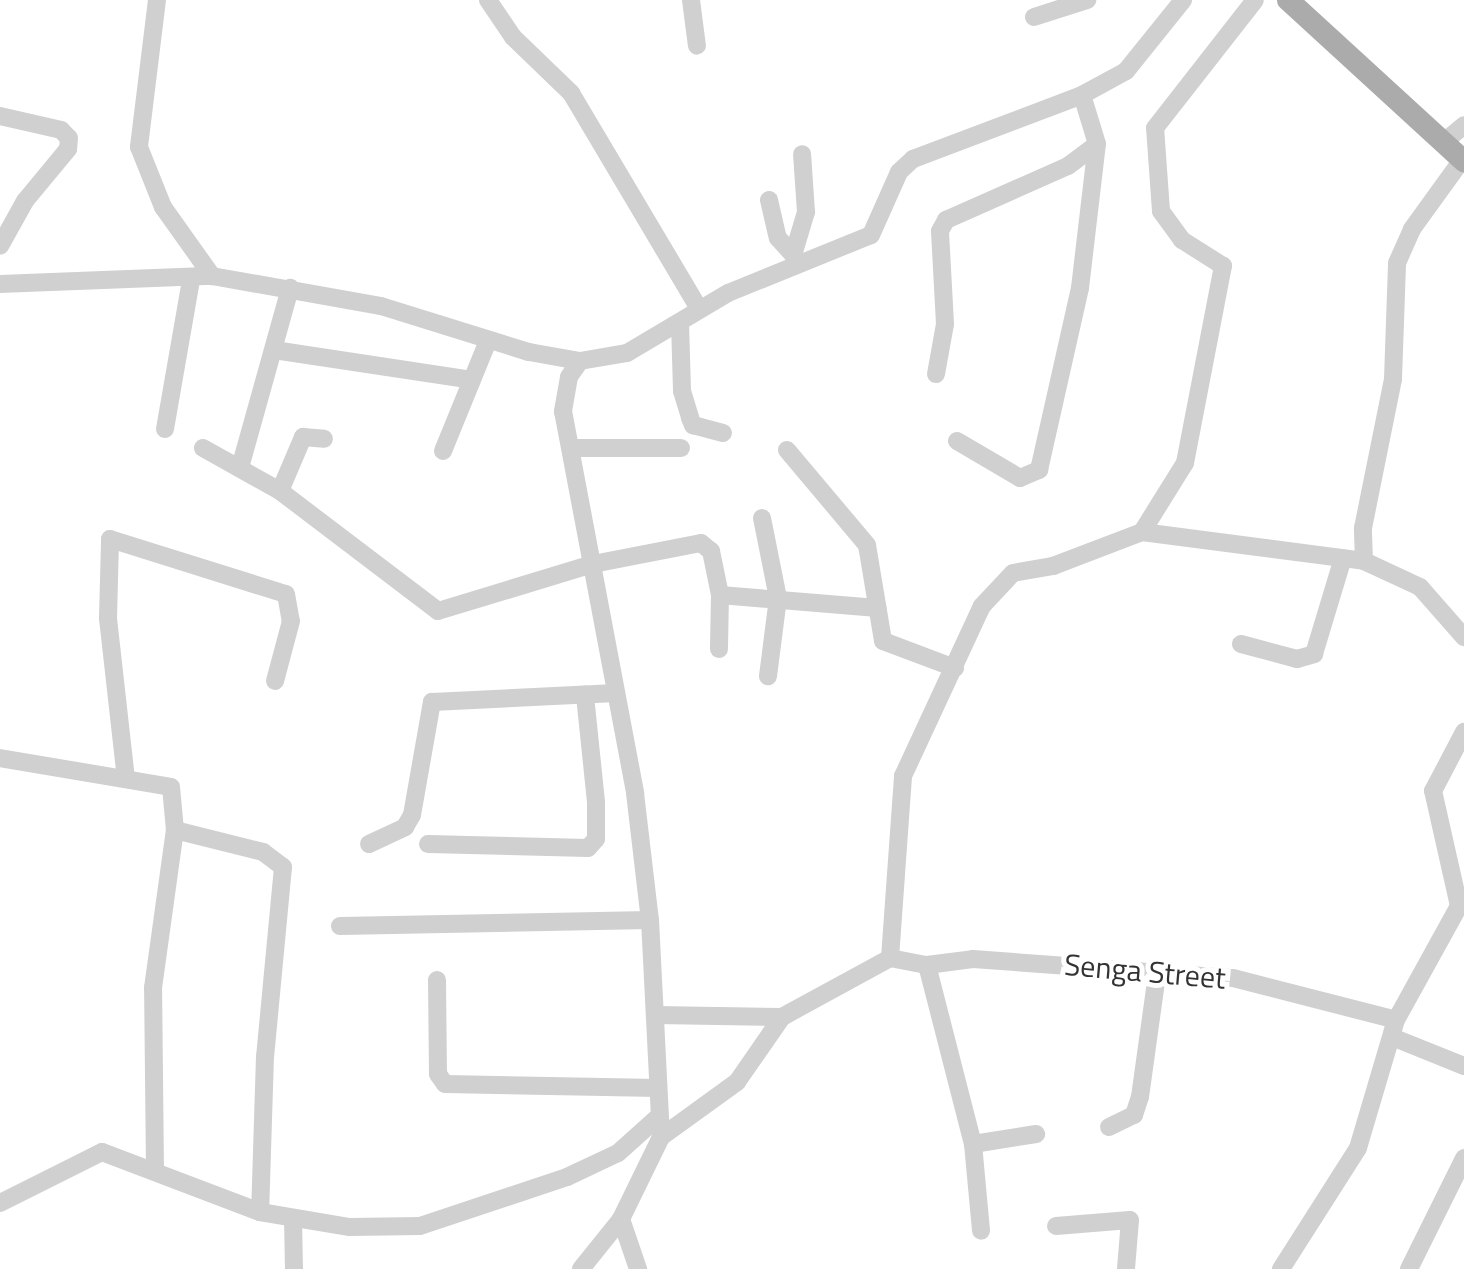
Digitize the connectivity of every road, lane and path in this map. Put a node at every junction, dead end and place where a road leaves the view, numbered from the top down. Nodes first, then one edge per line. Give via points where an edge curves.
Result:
1 (158, 0) edge
2 (488, 0) edge
3 (691, 0) edge
4 (1088, 0) edge
5 (1183, 0) edge
6 (1255, 0) edge
7 (1288, 0) edge
8 (1034, 17) dead end
9 (697, 46) dead end
10 (1082, 95) junction
11 (0, 116) edge
12 (1464, 125) edge
13 (1444, 142) junction
14 (1097, 144) junction
15 (802, 154) dead end
16 (1463, 160) edge
17 (769, 200) dead end
18 (0, 246) edge
19 (797, 259) junction
20 (212, 276) junction
21 (191, 280) junction
22 (0, 284) edge
23 (290, 288) junction
24 (699, 308) junction
25 (680, 322) junction
26 (488, 342) junction
27 (274, 350) junction
28 (580, 361) junction
29 (936, 374) dead end
30 (472, 380) junction
31 (165, 429) dead end
32 (723, 433) dead end
33 (324, 439) dead end
34 (956, 441) dead end
35 (203, 448) dead end
36 (574, 448) junction
37 (681, 448) dead end
38 (787, 450) dead end
39 (443, 451) dead end
40 (240, 464) junction
41 (280, 491) junction
42 (762, 518) dead end
43 (1142, 532) junction
44 (1342, 558) junction
45 (1364, 561) junction
46 (593, 564) junction
47 (720, 595) junction
48 (778, 598) junction
49 (877, 608) junction
50 (1464, 637) edge
51 (1241, 644) dead end
52 (718, 649) dead end
53 (955, 668) junction
54 (768, 676) dead end
55 (275, 681) dead end
56 (616, 693) junction
57 (585, 695) junction
58 (1464, 732) edge
59 (0, 758) edge
60 (126, 779) junction
61 (175, 830) junction
62 (369, 844) dead end
63 (428, 844) dead end
64 (650, 920) junction
65 (1458, 924) edge
66 (340, 926) dead end
67 (890, 958) junction
68 (926, 965) junction
69 (1157, 974) junction
70 (437, 980) dead end
71 (654, 1015) junction
72 (782, 1017) junction
73 (1394, 1028) junction
74 (1464, 1066) edge
75 (658, 1088) junction
76 (657, 1118) junction
77 (1108, 1127) dead end
78 (1036, 1134) dead end
79 (662, 1138) junction
80 (974, 1144) junction
81 (1464, 1158) edge
82 (156, 1171) junction
83 (0, 1204) edge
84 (260, 1212) junction
85 (293, 1218) junction
86 (621, 1219) junction
87 (1056, 1226) dead end
88 (982, 1230) dead end
89 (294, 1269) edge
90 (581, 1269) edge
91 (638, 1269) edge
92 (1126, 1269) edge
93 (1281, 1269) edge
94 (1409, 1269) edge

1 - 20 street via 139,147 163,207
2 - 24 street via 513,38 571,93
3 - 9 street
4 - 8 street
5 - 10 street via 1126,71
6 - 43 street via 1155,128 1162,211 1182,240 1213,256 1223,275 1185,463
7 - 13 main road
10 - 14 street
10 - 19 street via 912,158 899,172 872,236
11 - 18 street via 62,130 69,138 68,149 25,201
12 - 13 street
13 - 16 main road
14 - 29 street via 1068,166 946,220 940,231 945,308
14 - 34 street via 1080,288 1038,470 1020,478
15 - 19 street via 806,212
16 - 45 street via 1412,229 1397,263 1393,379 1363,528
17 - 19 street via 778,238
19 - 24 street
20 - 21 street
20 - 23 street
21 - 22 street
21 - 31 street
23 - 26 street via 382,306
23 - 27 street
24 - 25 street
25 - 28 street via 627,354
25 - 32 street via 682,391 690,418 693,425
26 - 28 street
26 - 30 street
27 - 30 street
27 - 40 street
28 - 36 street via 568,377 563,411
30 - 39 street
33 - 41 street via 304,437
35 - 40 street
36 - 37 street
36 - 46 street
38 - 49 street via 866,546
40 - 41 street
41 - 46 street via 438,611
42 - 48 street
43 - 44 street
43 - 53 street via 1053,566 1013,572 982,606
44 - 45 street
44 - 51 street via 1314,654 1305,660
45 - 50 street via 1420,588
46 - 47 street via 701,543 710,551
46 - 56 street
47 - 48 street
47 - 52 street
48 - 49 street
48 - 54 street
49 - 53 street via 883,640
53 - 67 street via 923,724 898,798
55 - 60 street via 291,621 286,594 110,538 106,580
56 - 57 street
56 - 64 street
57 - 62 street via 432,702 412,815 405,827
57 - 63 street via 596,802 596,839 588,848
58 - 65 street via 1434,782 1460,893
59 - 60 street
60 - 61 street via 171,787
61 - 82 street via 153,988
61 - 84 street via 263,852 283,867
64 - 66 street
64 - 71 street
65 - 73 street
67 - 68 street, Senga Street
67 - 72 street
68 - 69 street, Senga Street via 972,959
68 - 80 street
69 - 73 street, Senga Street via 1234,978
69 - 77 street via 1140,1097 1134,1115
70 - 75 street via 438,1074 445,1084
71 - 72 street
71 - 75 street
72 - 79 street via 737,1082
73 - 74 street, Senga Street
73 - 93 street via 1358,1148
75 - 76 street
76 - 79 street
76 - 85 street via 618,1152 463,1215 386,1228
78 - 80 street
79 - 86 street
80 - 88 street
81 - 94 street
82 - 83 street via 102,1152
82 - 84 street
84 - 85 street
85 - 89 street
86 - 90 street
86 - 91 street
87 - 92 street via 1130,1220

